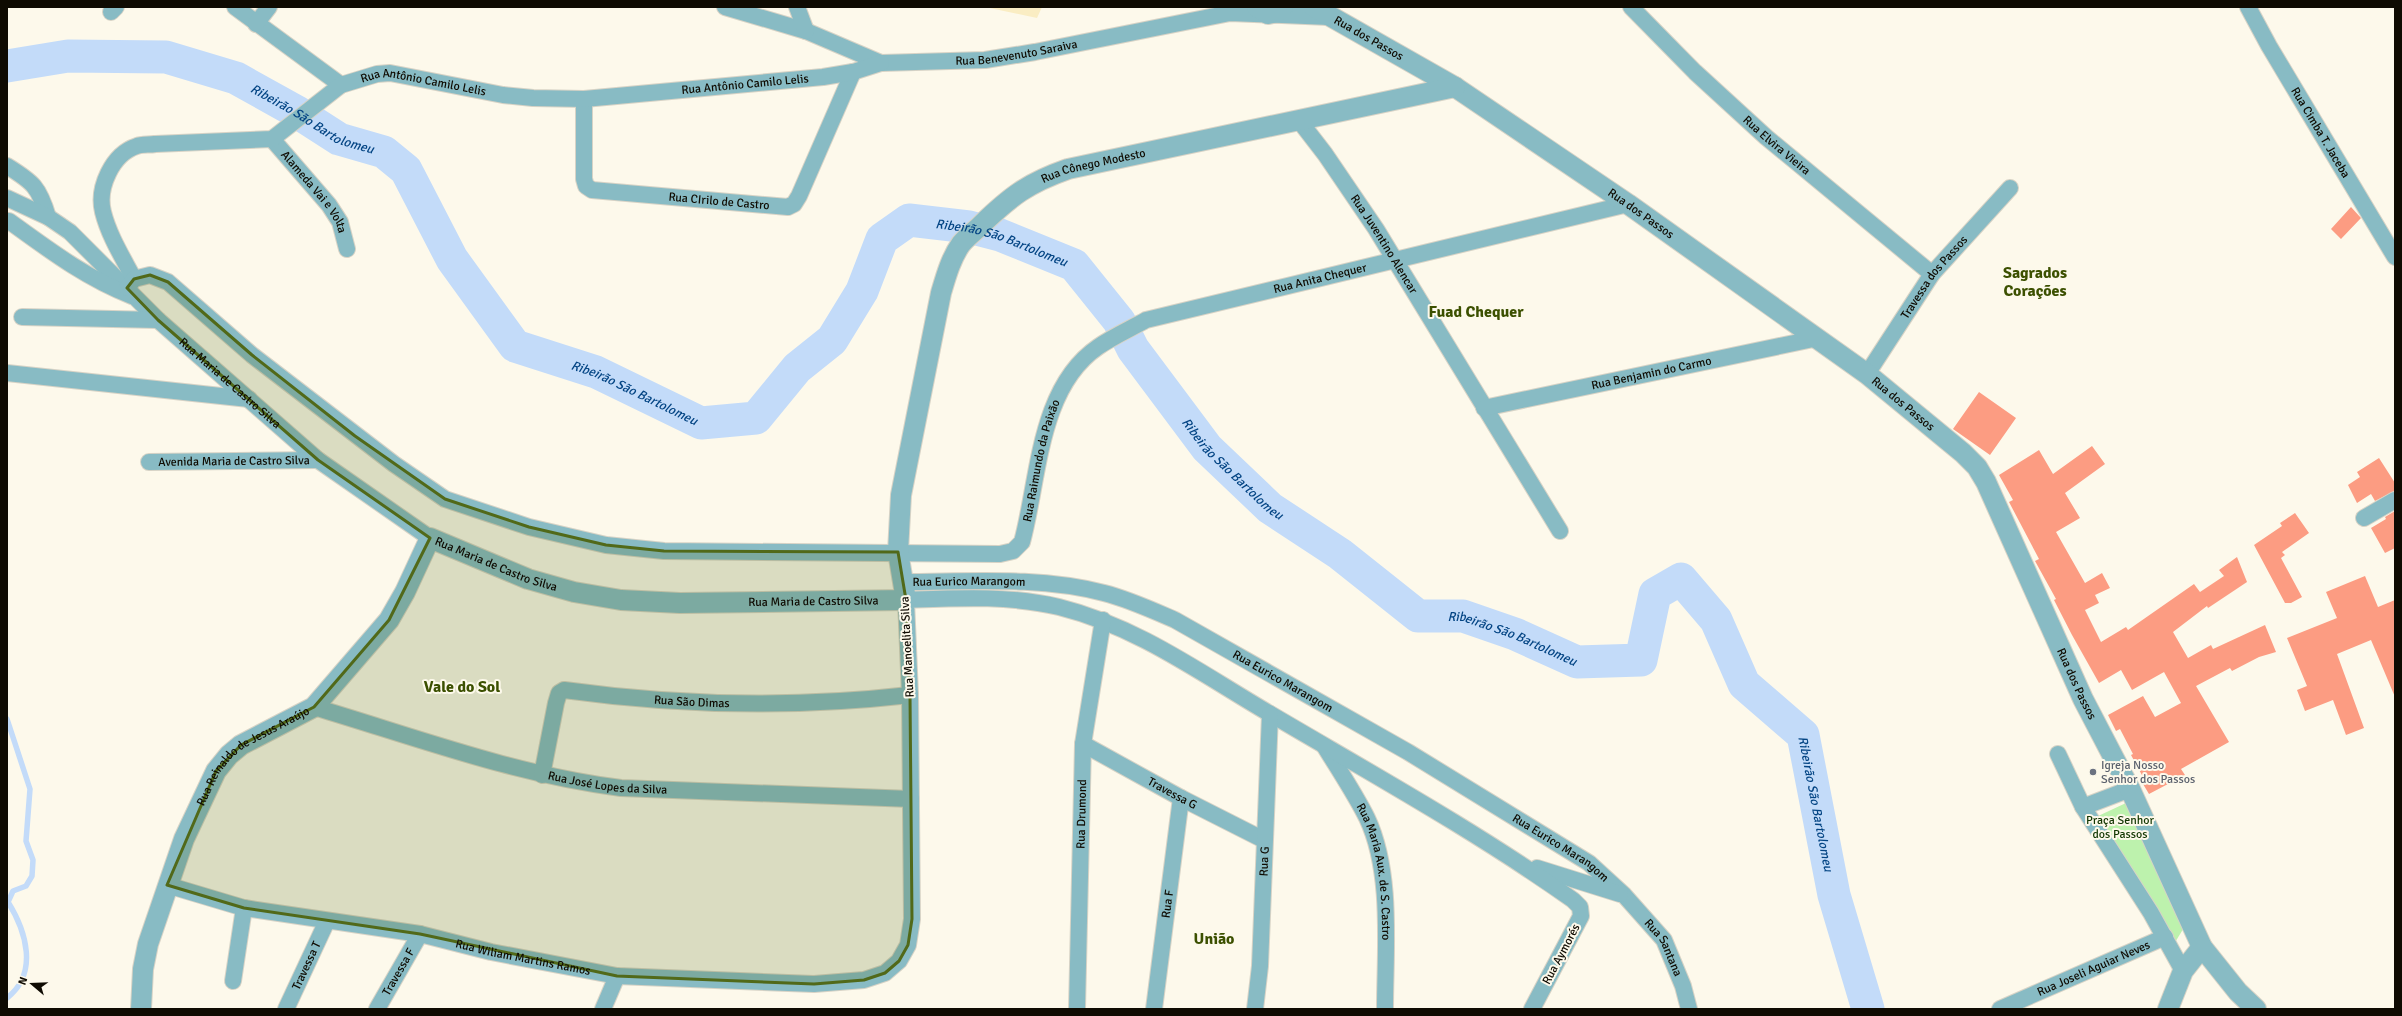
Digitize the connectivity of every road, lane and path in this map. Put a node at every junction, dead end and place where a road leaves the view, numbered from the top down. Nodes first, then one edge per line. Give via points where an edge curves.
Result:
1 (235, 7) edge
2 (269, 7) edge
3 (725, 7) edge
4 (797, 7) edge
5 (1631, 7) edge
6 (2248, 7) edge
7 (1270, 9) edge
8 (1235, 10) edge
9 (1322, 12) edge
10 (256, 24) junction
11 (806, 31) junction
12 (881, 63) junction
13 (853, 72) junction
14 (342, 85) junction
15 (1455, 87) junction
16 (584, 99) junction
17 (1298, 119) junction
18 (272, 139) junction
19 (7, 166) edge
20 (2010, 188) dead end
21 (7, 198) edge
22 (1628, 204) junction
23 (48, 217) junction
24 (9, 221) dead end
25 (347, 249) dead end
26 (2395, 257) edge
27 (1394, 262) junction
28 (1932, 274) junction
29 (132, 288) junction
30 (941, 293) joint
31 (22, 317) dead end
32 (158, 320) junction
33 (1818, 338) junction
34 (1073, 371) joint
35 (7, 373) edge
36 (1867, 374) junction
37 (249, 399) junction
38 (1484, 408) junction
39 (318, 460) junction
40 (149, 462) dead end
41 (2395, 500) edge
42 (2364, 518) dead end
43 (1560, 531) dead end
44 (430, 538) junction
45 (898, 552) junction
46 (904, 591) junction
47 (1103, 620) junction
48 (910, 695) junction
49 (314, 707) junction
50 (1270, 714) junction
51 (1083, 744) junction
52 (1324, 746) junction
53 (2058, 754) dead end
54 (542, 775) junction
55 (2130, 788) junction
56 (1182, 798) junction
57 (911, 799) junction
58 (2083, 807) junction
59 (1264, 840) junction
60 (1522, 864) junction
61 (167, 884) junction
62 (1624, 895) junction
63 (1573, 900) joint
64 (244, 908) junction
65 (327, 922) junction
66 (420, 934) junction
67 (2165, 937) junction
68 (2202, 947) junction
69 (2183, 971) junction
70 (885, 973) joint
71 (617, 976) junction
72 (233, 981) dead end
73 (141, 1009) edge
74 (286, 1009) edge
75 (377, 1009) edge
76 (603, 1009) edge
77 (1077, 1009) edge
78 (1154, 1009) edge
79 (1255, 1009) edge
80 (1385, 1009) edge
81 (1532, 1009) edge
82 (1689, 1009) edge
83 (2000, 1009) edge
84 (2168, 1009) edge
85 (2256, 1009) edge

1 - 10 street
2 - 10 street
3 - 11 street, Rua Benevenuto Saraiva
4 - 11 street
5 - 28 street, Rua Elvira Vieira via 1695,72 1766,137
6 - 26 street, Rua Cimba T. Jaceba via 2268,46
7 - 8 street, Rua Benevenuto Saraiva
7 - 9 street, Rua Benevenuto Saraiva
8 - 12 street, Rua Benevenuto Saraiva via 985,60
9 - 15 street, Rua dos Passos
10 - 14 street
11 - 12 street, Rua Benevenuto Saraiva
12 - 13 street, Rua Antônio Camilo Lelis
13 - 16 street, Rua Antônio Camilo Lelis
13 - 16 street, Rua CIrilo de Castro via 799,196 794,204 788,207 592,190 586,186 584,179
14 - 16 street, Rua Antônio Camilo Lelis via 376,74 390,73 503,95
14 - 18 street, Rua Antônio Camilo Lelis
15 - 17 street
15 - 22 street, Rua dos Passos
17 - 27 street, Rua Juventino Alencar via 1363,210
17 - 30 street, Rua Cônego Modesto via 1068,169 1039,179 1017,192 961,244 948,270
18 - 25 street, Alameda Vai e Volta via 329,205 340,222
18 - 29 street, Rua Antônio Camilo Lelis via 155,144 137,146 122,154 110,169 102,192 103,211
19 - 23 street via 31,180 41,193
20 - 28 street, Travessa dos Passos
21 - 23 street, Rua Maria de Castro Silva
22 - 27 street, Rua Anita Chequer
22 - 33 street, Rua dos Passos
23 - 29 street, Rua Maria de Castro Silva via 70,232
24 - 29 street via 83,274 105,286
27 - 34 street, Rua Anita Chequer via 1146,320 1097,348
27 - 38 street, Rua Juventino Alencar
28 - 36 street, Travessa dos Passos
29 - 32 street, Rua Maria de Castro Silva
29 - 45 street via 150,275 168,282 252,355 394,464 445,499 529,527 606,544 664,551
30 - 45 street, Rua Manoelita Silva via 901,495
31 - 32 street
32 - 37 street, Rua Maria de Castro Silva
33 - 36 street, Rua dos Passos
33 - 38 street, Rua Benjamin do Carmo
34 - 45 street, Rua Raimundo da Paixão via 1058,396 1042,444 1022,542 1013,551 1000,554
35 - 37 street
36 - 55 street, Rua dos Passos via 1977,467 1999,509 2083,699
37 - 39 street, Rua Maria de Castro Silva
38 - 43 street, Rua Juventino Alencar
39 - 40 street, Avenida Maria de Castro Silva
39 - 44 street, Rua Maria de Castro Silva
41 - 42 street
44 - 46 street, Rua Maria de Castro Silva via 528,579 574,592 621,600 680,603
44 - 49 street, Rua Reinaldo de Jesus Araújo via 389,620
45 - 46 street, Rua Manoelita Silva
46 - 47 street, Rua Eurico Marangom via 1031,601
46 - 48 street, Rua Manoelita Silva
46 - 62 street, Rua Eurico Marangom via 1019,583 1066,586 1138,603 1175,620 1408,752 1589,863
47 - 50 street, Rua Eurico Marangom via 1158,645
47 - 51 street, Rua Drumond
48 - 54 street, Rua São Dimas via 851,702 762,705 666,701 564,690 559,693 556,703
48 - 57 street, Rua Manoelita Silva
49 - 54 street, Rua José Lopes da Silva
49 - 61 street, Rua Reinaldo de Jesus Araújo via 241,745 229,755 216,771 202,798
50 - 52 street, Rua Eurico Marangom
50 - 59 street, Rua G
51 - 56 street, Travessa G
51 - 77 street, Rua Drumond
52 - 60 street, Rua Eurico Marangom via 1400,788
52 - 80 street, Rua Maria Aux. de S. Castro via 1367,818 1376,842 1383,889
53 - 58 street
54 - 57 street, Rua José Lopes da Silva via 621,788
55 - 58 street
55 - 68 street, Rua dos Passos
56 - 59 street, Travessa G
56 - 78 street, Rua F
57 - 70 street, Rua Manoelita Silva via 912,919 908,945 899,961
58 - 67 street
59 - 79 street, Rua G via 1260,966
60 - 62 street
60 - 63 street, Rua Eurico Marangom
61 - 64 street, Rua Wiliam Martins Ramos
61 - 73 street, Rua Reinaldo de Jesus Araújo via 148,944 143,969
62 - 82 street, Rua Santana via 1664,940 1683,986
63 - 81 street, Rua Aymorés via 1580,907 1582,916
64 - 65 street, Rua Wiliam Martins Ramos
64 - 72 street
65 - 66 street, Rua Wiliam Martins Ramos
65 - 74 street, Travessa T
66 - 71 street, Rua Wiliam Martins Ramos via 491,952
66 - 75 street, Travessa F
67 - 69 street
67 - 83 street, Rua Joseli Aguiar Neves
68 - 69 street
68 - 85 street, Rua dos Passos via 2238,992
69 - 84 street
70 - 71 street, Rua Wiliam Martins Ramos via 864,980 814,984
71 - 76 street

